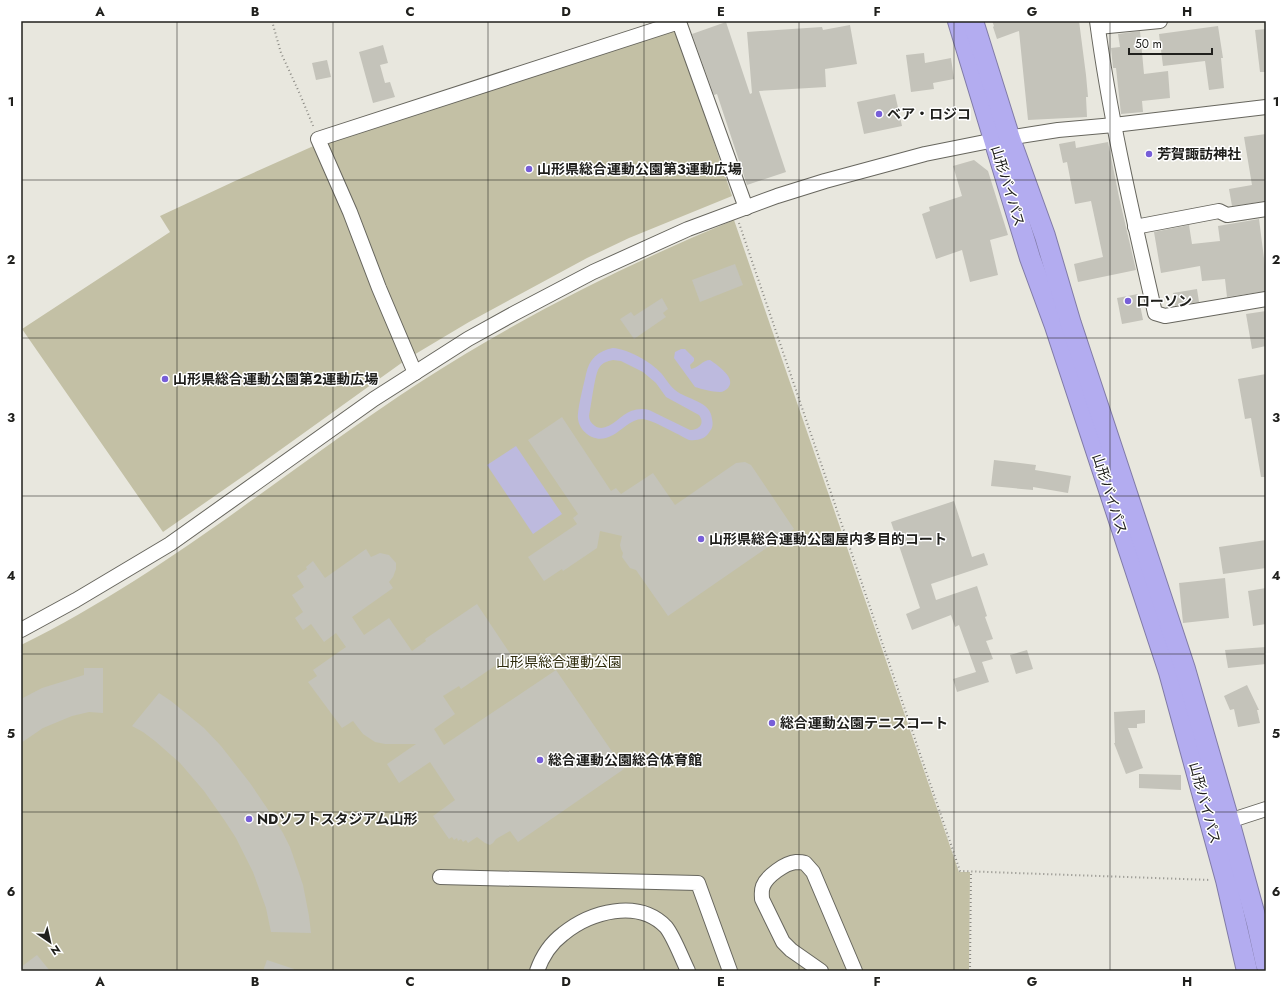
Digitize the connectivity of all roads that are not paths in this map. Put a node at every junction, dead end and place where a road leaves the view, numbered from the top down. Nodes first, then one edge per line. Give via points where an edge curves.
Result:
1 (958, 21) edge
2 (974, 21) edge
3 (1160, 21) edge
4 (1097, 24) edge
5 (1266, 107) edge
6 (1114, 125) junction
7 (1002, 140) junction
8 (1266, 209) edge
9 (741, 210) junction
10 (1135, 227) junction
11 (1266, 299) edge
12 (414, 373) junction
13 (21, 630) edge
14 (1266, 809) edge
15 (1229, 821) junction
16 (440, 876) dead end
17 (1266, 964) edge
18 (537, 971) edge
19 (688, 971) edge
20 (730, 971) edge
21 (821, 971) edge
22 (855, 971) edge
23 (1247, 971) edge

1 - 7 highway, 山形バイパス
2 - 7 highway, 山形バイパス
3 - 4 street
4 - 6 street
5 - 6 street
6 - 7 street via 1058,130
6 - 10 street
7 - 9 street via 926,154 833,179
7 - 15 highway, 山形バイパス via 1045,236 1071,324 1185,669
7 - 23 highway, 山形バイパス via 1030,258 1055,326 1169,672 1226,880
8 - 10 street via 1227,215 1219,211
9 - 12 street via 688,229 593,272 508,316
9 - 12 street via 679,22 318,139
10 - 11 street via 1155,313 1165,316
12 - 13 street via 334,426 170,544
14 - 15 street
15 - 17 highway, 山形バイパス
16 - 20 street via 698,883
18 - 19 street via 549,948 577,924 612,911 631,910 650,916 666,928
21 - 22 street via 783,942 762,899 767,879 794,862 805,863 812,872

